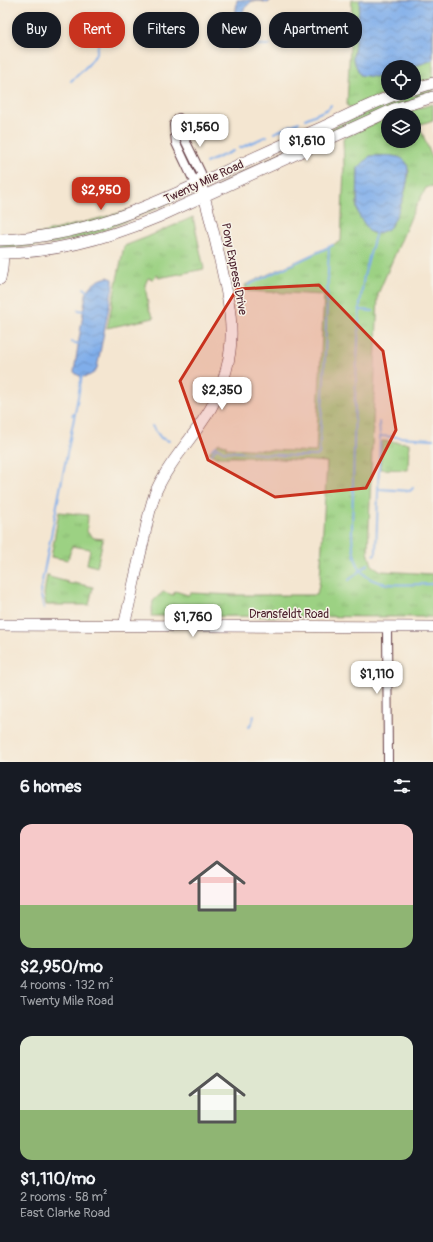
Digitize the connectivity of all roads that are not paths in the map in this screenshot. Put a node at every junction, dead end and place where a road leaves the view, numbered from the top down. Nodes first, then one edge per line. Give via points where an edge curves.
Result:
1 (433, 84) edge
2 (421, 87) edge
3 (433, 97) edge
4 (383, 100) edge
5 (200, 183) junction
6 (204, 196) junction
7 (0, 240) edge
8 (1, 253) edge
9 (0, 279) edge
10 (0, 625) edge
11 (124, 626) junction
12 (387, 627) junction
13 (433, 627) edge
14 (388, 762) edge

1 - 2 street
3 - 6 street, Twenty Mile Road via 388,112
4 - 5 street, Twenty Mile Road
5 - 5 street via 201,173 184,136 179,118 174,125 176,143 192,177
5 - 6 street, Pony Express Drive
5 - 7 street, Twenty Mile Road via 98,224 49,235
6 - 8 street, Twenty Mile Road via 145,223 102,238 50,249
6 - 11 street, Pony Express Drive via 231,315 232,339 228,364 211,407 168,469 155,495
8 - 9 street
10 - 11 street, Dransfeldt Road
11 - 12 street, Dransfeldt Road
12 - 13 street, Dransfeldt Road
12 - 14 street

